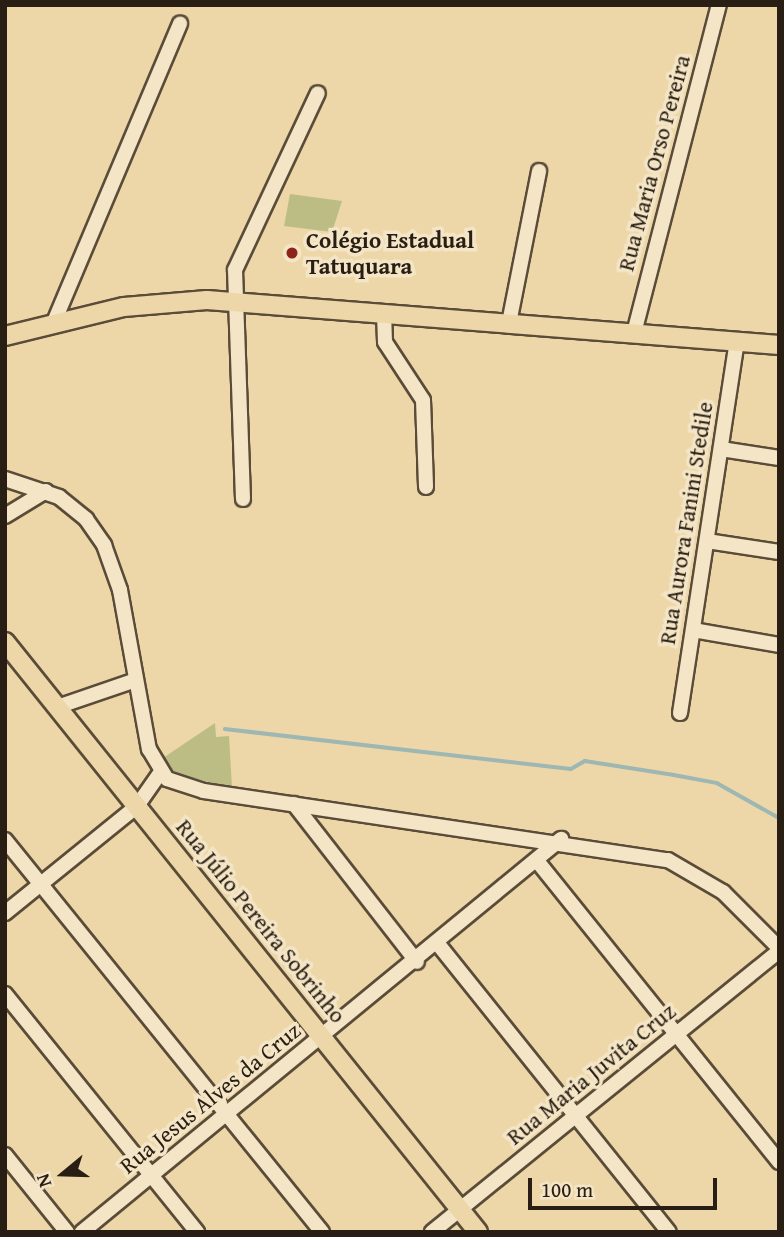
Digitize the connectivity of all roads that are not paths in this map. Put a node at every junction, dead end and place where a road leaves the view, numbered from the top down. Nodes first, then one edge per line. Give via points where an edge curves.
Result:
1 (719, 5) edge
2 (180, 23) dead end
3 (318, 93) dead end
4 (539, 171) dead end
5 (232, 301) junction
6 (384, 313) junction
7 (54, 322) junction
8 (509, 323) junction
9 (634, 333) junction
10 (5, 336) edge
11 (737, 341) junction
12 (779, 345) edge
13 (721, 449) junction
14 (779, 458) edge
15 (5, 479) edge
16 (426, 487) dead end
17 (46, 491) junction
18 (243, 499) dead end
19 (5, 516) edge
20 (707, 541) junction
21 (779, 552) edge
22 (693, 630) junction
23 (5, 642) edge
24 (779, 645) edge
25 (136, 680) junction
26 (57, 707) junction
27 (680, 713) dead end
28 (159, 774) junction
29 (294, 804) junction
30 (137, 806) junction
31 (561, 839) junction
32 (5, 840) edge
33 (538, 862) junction
34 (41, 884) junction
35 (5, 913) edge
36 (438, 944) junction
37 (779, 949) edge
38 (417, 962) junction
39 (5, 994) edge
40 (676, 1035) junction
41 (322, 1037) junction
42 (227, 1114) junction
43 (574, 1116) junction
44 (5, 1155) edge
45 (779, 1162) edge
46 (151, 1175) junction
47 (460, 1209) junction
48 (67, 1232) edge
49 (82, 1232) edge
50 (197, 1232) edge
51 (322, 1232) edge
52 (432, 1232) edge
53 (478, 1232) edge
54 (669, 1232) edge

1 - 9 street, Rua Maria Orso Pereira
2 - 7 street
3 - 5 street via 237,260
4 - 8 street
5 - 6 main road
5 - 7 main road via 149,303
5 - 18 street via 242,357
6 - 8 main road
6 - 16 street via 385,342 423,400
7 - 10 main road
8 - 9 main road
9 - 11 main road
11 - 12 main road
11 - 13 street, Rua Aurora Fanini Stedile
13 - 14 street
13 - 20 street, Rua Aurora Fanini Stedile
15 - 17 street
17 - 19 street
17 - 25 street via 86,519 104,545 120,590
20 - 21 street
20 - 22 street, Rua Aurora Fanini Stedile
22 - 24 street
22 - 27 street, Rua Aurora Fanini Stedile
23 - 26 main road, Rua Júlio Pereira Sobrinho
25 - 26 street
25 - 28 street
26 - 30 main road, Rua Júlio Pereira Sobrinho
28 - 29 street via 191,788
28 - 30 street
29 - 31 street
29 - 38 street
30 - 34 street
30 - 41 main road, Rua Júlio Pereira Sobrinho
31 - 33 street, Rua Jesus Alves da Cruz
31 - 37 street via 687,868 723,892
32 - 34 street
33 - 36 street, Rua Jesus Alves da Cruz
33 - 40 street
34 - 35 street
34 - 42 street
36 - 38 street, Rua Jesus Alves da Cruz
36 - 43 street
37 - 40 street, Rua Maria Juvita Cruz
38 - 41 street, Rua Jesus Alves da Cruz
39 - 46 street
40 - 43 street, Rua Maria Juvita Cruz
40 - 45 street
41 - 42 street, Rua Jesus Alves da Cruz
41 - 47 main road, Rua Júlio Pereira Sobrinho
42 - 46 street, Rua Jesus Alves da Cruz
42 - 51 street
43 - 47 street, Rua Maria Juvita Cruz
43 - 54 street
44 - 48 street
46 - 49 street, Rua Jesus Alves da Cruz
46 - 50 street
47 - 52 street, Rua Maria Juvita Cruz
47 - 53 main road, Rua Júlio Pereira Sobrinho

